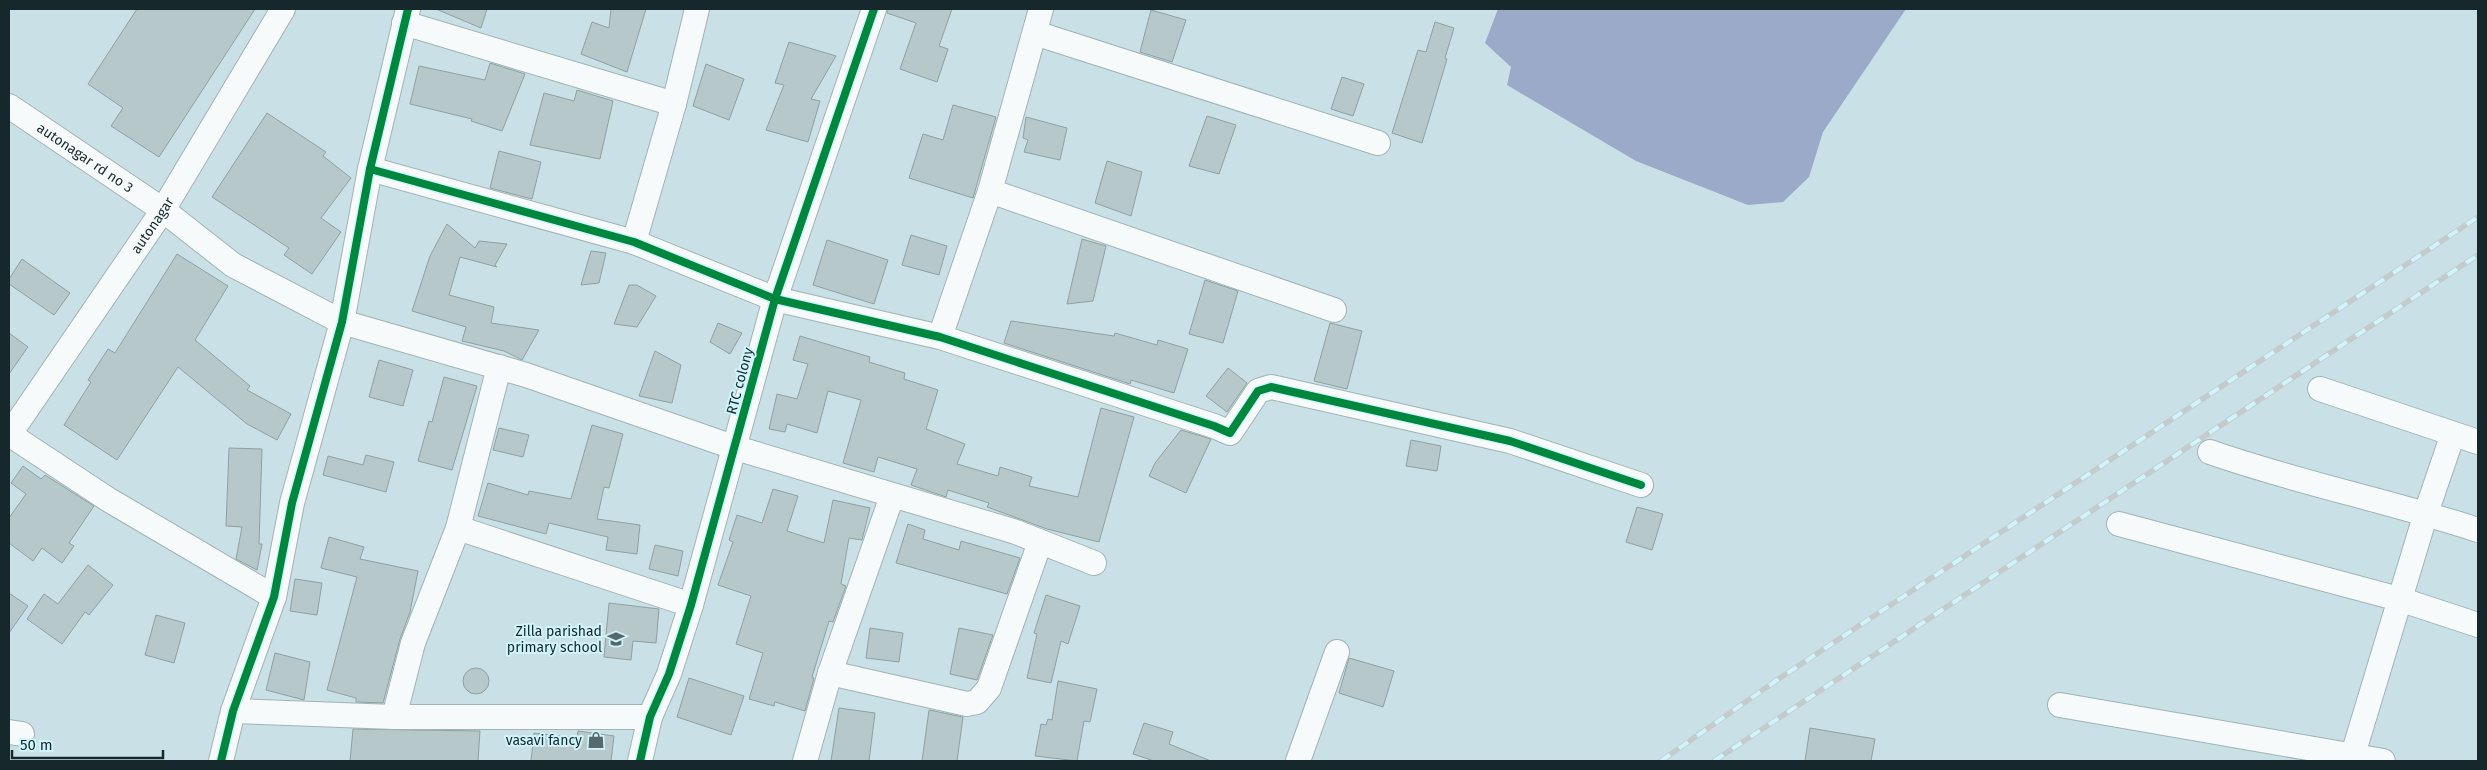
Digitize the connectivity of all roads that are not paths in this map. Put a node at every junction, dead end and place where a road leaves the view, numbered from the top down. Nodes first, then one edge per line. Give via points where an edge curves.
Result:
1 (283, 9) edge
2 (697, 9) edge
3 (874, 9) edge
4 (1041, 9) edge
5 (406, 16) edge
6 (1035, 32) junction
7 (674, 104) junction
8 (9, 106) edge
9 (1378, 143) dead end
10 (370, 169) junction
11 (990, 191) junction
12 (163, 210) junction
13 (634, 242) junction
14 (775, 299) junction
15 (1334, 310) dead end
16 (342, 322) junction
17 (940, 337) junction
18 (499, 367) junction
19 (2320, 389) dead end
20 (2453, 434) junction
21 (9, 435) edge
22 (2478, 442) edge
23 (736, 448) junction
24 (2210, 452) dead end
25 (1641, 485) dead end
26 (892, 496) junction
27 (2426, 513) junction
28 (2119, 524) dead end
29 (458, 528) junction
30 (2478, 530) edge
31 (1040, 542) junction
32 (1094, 563) dead end
33 (274, 597) junction
34 (2399, 599) junction
35 (691, 605) junction
36 (2478, 625) edge
37 (1336, 652) dead end
38 (830, 673) junction
39 (2060, 705) dead end
40 (233, 711) junction
41 (394, 717) junction
42 (650, 717) junction
43 (2352, 758) edge
44 (221, 761) edge
45 (640, 761) edge
46 (805, 761) edge
47 (1298, 761) edge
48 (2383, 761) edge

1 - 12 street, autonagar
2 - 7 street
3 - 14 street, RTC colony
4 - 6 street
5 - 7 street
5 - 10 street
6 - 9 street
6 - 11 street
7 - 13 street
8 - 12 street, autonagar rd no 3
10 - 13 street
10 - 16 street
11 - 15 street
11 - 17 street
12 - 16 street, autonagar rd no 3 via 233,265
12 - 21 street, autonagar
13 - 14 street
14 - 17 street
14 - 23 street, RTC colony
16 - 18 street, autonagar rd no 3
16 - 33 street via 292,503
17 - 25 street via 1230,433 1258,391 1271,387 1510,441
18 - 23 street, autonagar rd no 3
18 - 29 street
19 - 20 street
20 - 22 street
20 - 27 street
21 - 33 street via 109,500
23 - 26 street, autonagar rd no 3
23 - 35 street, RTC colony
24 - 27 street
26 - 31 street, autonagar rd no 3
26 - 38 street
27 - 30 street
27 - 34 street
28 - 34 street
29 - 35 street
29 - 41 street via 413,643
31 - 32 street, autonagar rd no 3
31 - 38 street via 989,688 977,702 967,704
33 - 40 street
34 - 36 street
34 - 43 street
35 - 42 street, RTC colony via 669,674
37 - 47 street
38 - 46 street
39 - 43 street
40 - 41 street
40 - 44 street
41 - 42 street
42 - 45 street, RTC colony
43 - 48 street

